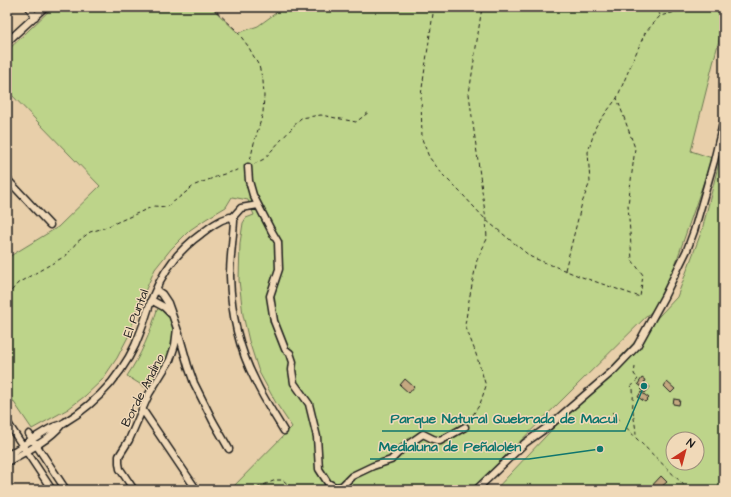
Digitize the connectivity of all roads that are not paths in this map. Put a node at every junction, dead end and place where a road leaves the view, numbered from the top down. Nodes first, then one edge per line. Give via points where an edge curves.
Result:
1 (28, 7) edge
2 (45, 7) edge
3 (35, 16) junction
4 (7, 42) edge
5 (724, 119) edge
6 (248, 167) road end
7 (7, 179) edge
8 (258, 205) junction
9 (232, 218) junction
10 (50, 225) dead end
11 (156, 290) junction
12 (151, 300) junction
13 (172, 316) junction
14 (177, 328) junction
15 (173, 354) junction
16 (185, 355) junction
17 (142, 409) junction
18 (7, 422) edge
19 (464, 426) road end
20 (284, 431) dead end
21 (33, 440) junction
22 (25, 449) junction
23 (229, 449) dead end
24 (7, 456) edge
25 (7, 462) edge
26 (196, 489) dead end
27 (337, 489) edge
28 (52, 490) edge
29 (66, 490) edge
30 (134, 490) edge
31 (476, 490) edge

1 - 3 street
2 - 3 street
3 - 4 street
5 - 31 street via 687,250 637,346 609,375 525,443
6 - 8 street via 249,181
7 - 10 street
8 - 9 street, El Puntal via 241,208
8 - 27 street via 278,242 278,269 270,296 274,321 285,350 290,353 294,383 309,404 317,437 319,469 328,483
9 - 11 street, El Puntal via 214,224 188,244 169,267
9 - 20 street via 234,225 231,284 238,332 254,379
11 - 12 street, El Puntal
11 - 13 street via 163,295
12 - 13 street via 164,307
12 - 21 street, El Puntal via 135,345 108,387 81,411
13 - 14 street
14 - 15 street, Borde Andino
14 - 16 street
15 - 16 street via 179,352
15 - 17 street, Borde Andino
16 - 23 street via 194,383
17 - 26 street
17 - 30 street, Borde Andino via 118,460 120,469
18 - 22 street
19 - 27 street via 440,441 423,434 391,460 352,476
21 - 22 street, El Puntal
21 - 29 street
22 - 24 street, El Puntal
22 - 25 street, El Puntal
22 - 28 street

